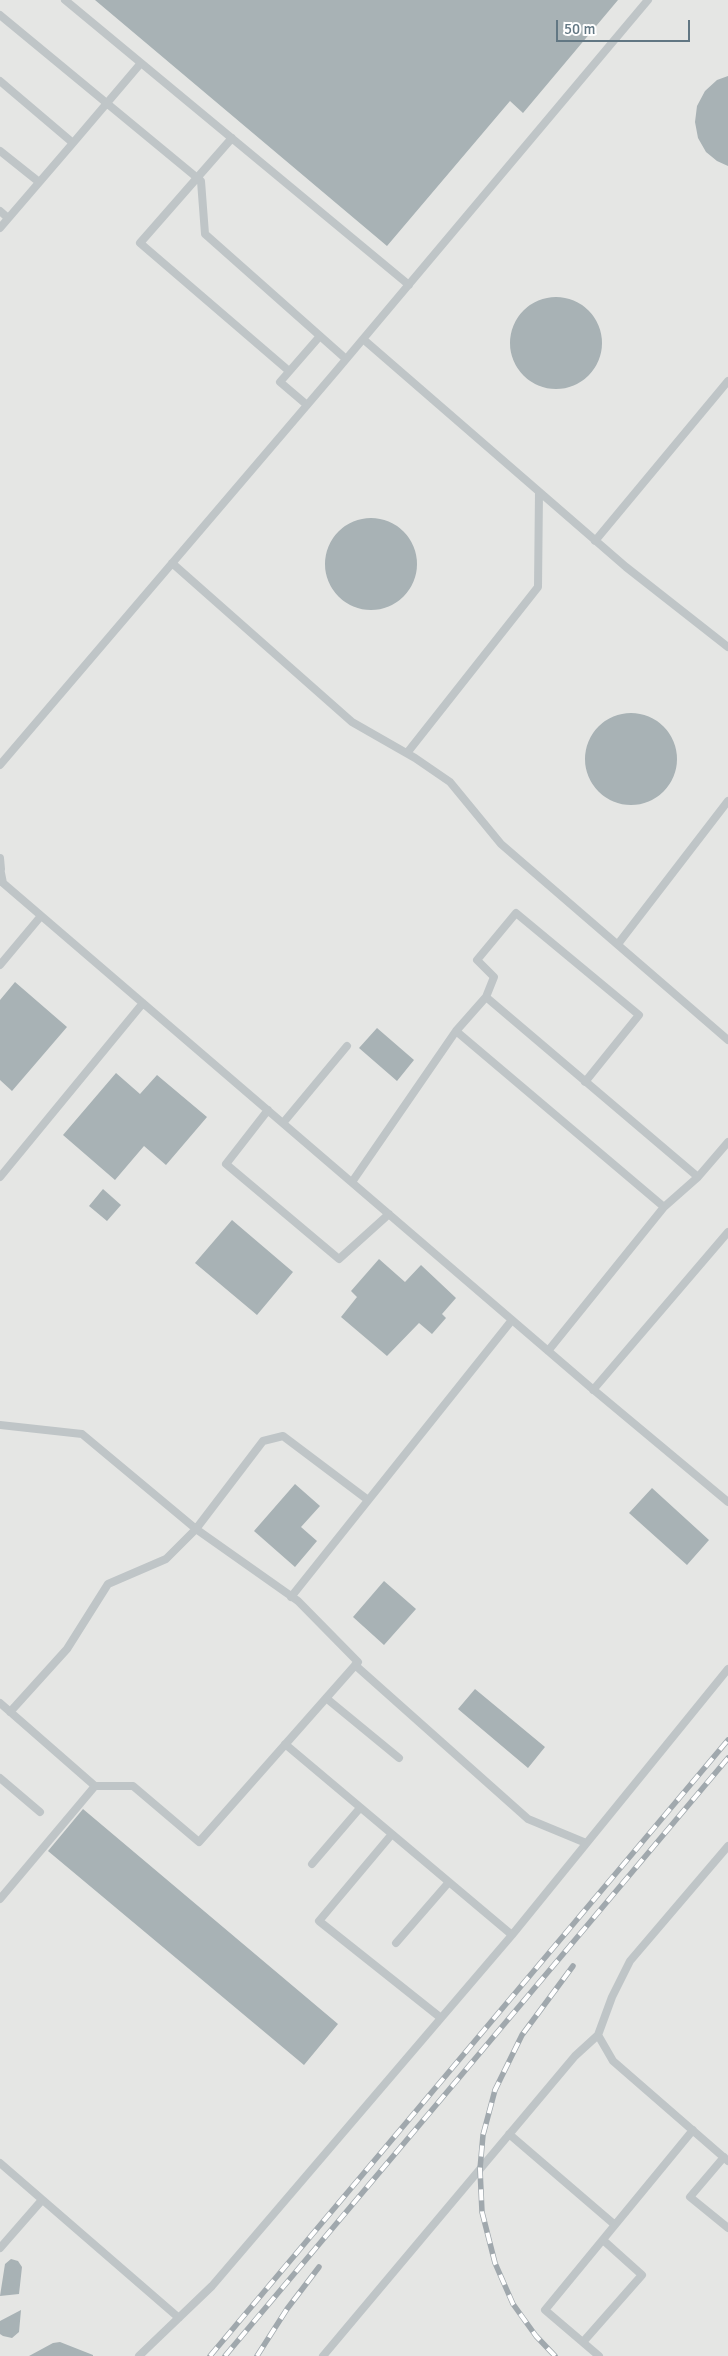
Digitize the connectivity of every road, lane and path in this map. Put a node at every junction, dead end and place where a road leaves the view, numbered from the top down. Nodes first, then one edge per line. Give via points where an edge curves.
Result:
1 (65, 0) edge
2 (648, 0) edge
3 (0, 15) edge
4 (141, 63) junction
5 (0, 81) edge
6 (106, 104) junction
7 (232, 138) junction
8 (73, 143) junction
9 (0, 151) edge
10 (197, 178) junction
11 (39, 182) junction
12 (0, 211) edge
13 (8, 218) junction
14 (0, 228) edge
15 (409, 284) junction
16 (320, 336) junction
17 (363, 339) junction
18 (346, 359) junction
19 (289, 372) junction
20 (728, 381) edge
21 (307, 405) junction
22 (539, 492) junction
23 (595, 540) junction
24 (172, 563) junction
25 (728, 647) edge
26 (407, 754) junction
27 (0, 765) edge
28 (728, 801) edge
29 (0, 858) edge
30 (0, 869) edge
31 (2, 883) edge
32 (41, 916) junction
33 (618, 944) junction
34 (0, 965) edge
35 (486, 997) junction
36 (143, 1003) junction
37 (456, 1031) junction
38 (728, 1040) edge
39 (347, 1046) dead end
40 (586, 1082) junction
41 (268, 1110) junction
42 (283, 1123) junction
43 (728, 1142) edge
44 (698, 1177) junction
45 (0, 1178) edge
46 (352, 1182) junction
47 (664, 1207) junction
48 (388, 1214) junction
49 (728, 1232) edge
50 (512, 1320) junction
51 (548, 1351) junction
52 (593, 1390) junction
53 (0, 1425) edge
54 (368, 1500) junction
55 (728, 1502) edge
56 (196, 1529) junction
57 (291, 1597) junction
58 (355, 1665) junction
59 (728, 1669) edge
60 (326, 1698) junction
61 (0, 1704) edge
62 (10, 1712) junction
63 (285, 1744) junction
64 (398, 1758) dead end
65 (0, 1778) edge
66 (95, 1786) junction
67 (360, 1808) junction
68 (40, 1812) dead end
69 (392, 1834) junction
70 (586, 1843) junction
71 (728, 1846) edge
72 (312, 1864) dead end
73 (449, 1882) junction
74 (0, 1899) edge
75 (512, 1935) junction
76 (396, 1943) dead end
77 (441, 2018) junction
78 (598, 2035) junction
79 (693, 2130) junction
80 (509, 2134) junction
81 (726, 2159) edge
82 (0, 2164) edge
83 (42, 2200) junction
84 (616, 2225) junction
85 (728, 2228) edge
86 (603, 2240) junction
87 (0, 2248) edge
88 (179, 2318) junction
89 (583, 2342) junction
90 (139, 2356) edge
91 (323, 2356) edge
92 (599, 2356) edge

1 - 4 lane
2 - 15 lane
3 - 6 lane
4 - 6 lane
4 - 7 lane
5 - 8 lane
6 - 8 lane
6 - 10 lane
7 - 10 lane
7 - 15 lane
8 - 11 lane
9 - 11 lane
10 - 16 lane via 201,181 205,234
10 - 19 lane via 140,243
11 - 13 lane
12 - 13 lane
13 - 14 lane
15 - 17 lane
16 - 18 lane
16 - 19 lane
17 - 18 lane
17 - 22 lane
18 - 21 lane
19 - 21 lane via 280,382
20 - 23 lane
21 - 24 lane
22 - 23 lane
22 - 26 lane via 538,587
23 - 25 lane
24 - 26 lane via 352,722
24 - 27 lane
26 - 33 lane via 450,782 501,844
28 - 33 lane
29 - 30 lane
30 - 31 lane
31 - 32 lane
32 - 34 lane
32 - 36 lane
33 - 38 lane
35 - 37 lane
35 - 40 lane
35 - 40 lane via 494,976 477,960 516,914 639,1014
36 - 41 lane
36 - 45 lane
37 - 46 lane
37 - 47 lane
39 - 42 lane
40 - 44 lane
41 - 42 lane
41 - 48 lane via 226,1164 339,1259
42 - 46 lane
43 - 44 lane
44 - 47 lane
46 - 48 lane
47 - 51 lane
48 - 50 lane
49 - 52 lane
50 - 51 lane
50 - 54 lane
51 - 52 lane
52 - 55 lane
53 - 56 lane via 82,1434
54 - 56 lane via 283,1436 263,1441
54 - 57 lane
56 - 57 lane
56 - 62 lane via 166,1559 108,1584 67,1649
57 - 58 lane via 358,1662
58 - 60 lane
58 - 70 lane via 528,1819
59 - 70 lane
60 - 63 lane
60 - 64 lane
61 - 62 lane
62 - 66 lane
63 - 66 lane via 199,1842 133,1786
63 - 67 lane
65 - 68 lane
66 - 74 lane
67 - 69 lane
67 - 72 lane
69 - 73 lane
69 - 77 lane via 319,1921
70 - 75 lane
71 - 78 lane via 630,1961
73 - 75 lane
73 - 76 lane
75 - 77 lane
77 - 88 lane via 212,2286
78 - 79 lane via 613,2061
78 - 80 lane via 575,2056
79 - 81 lane
79 - 84 lane
80 - 84 lane
80 - 91 lane
81 - 85 lane via 690,2197
82 - 83 lane
83 - 87 lane
83 - 88 lane
84 - 86 lane
86 - 89 lane via 545,2310
86 - 89 lane via 642,2274
88 - 90 lane
89 - 92 lane

